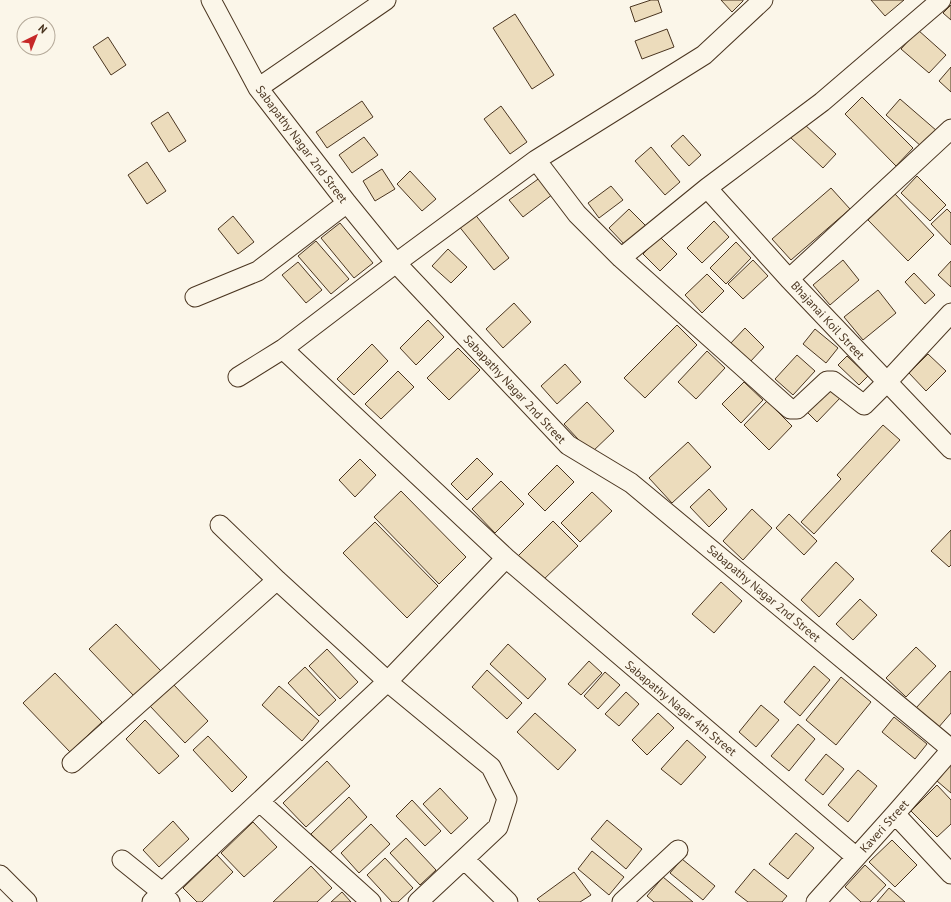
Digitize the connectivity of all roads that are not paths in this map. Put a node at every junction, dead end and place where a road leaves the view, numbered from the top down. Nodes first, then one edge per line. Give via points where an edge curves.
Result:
1 (211, 0) edge
2 (763, 0) edge
3 (941, 0) edge
4 (379, 2) edge
5 (258, 88) junction
6 (951, 129) edge
7 (536, 160) junction
8 (707, 188) junction
9 (347, 203) junction
10 (621, 258) junction
11 (396, 263) junction
12 (789, 279) junction
13 (195, 296) dead end
14 (951, 313) edge
15 (283, 349) junction
16 (238, 377) dead end
17 (887, 382) junction
18 (951, 449) edge
19 (220, 525) dead end
20 (506, 558) junction
21 (277, 580) junction
22 (388, 681) junction
23 (951, 749) edge
24 (72, 763) dead end
25 (260, 802) junction
26 (895, 814) junction
27 (678, 850) dead end
28 (856, 857) junction
29 (122, 860) dead end
30 (464, 860) junction
31 (951, 874) edge
32 (0, 875) edge
33 (162, 899) edge
34 (27, 902) edge
35 (371, 902) edge
36 (418, 902) edge
37 (508, 902) edge
38 (622, 902) edge
39 (816, 902) edge

1 - 5 street, Sabapathy Nagar 2nd Street
2 - 7 street via 704,55
3 - 8 street via 822,102
4 - 5 street
5 - 9 street, Sabapathy Nagar 2nd Street
6 - 12 street
7 - 10 street via 577,214
7 - 11 street
8 - 10 street
8 - 12 street, Bhajanai Koil Street
9 - 11 street, Sabapathy Nagar 2nd Street
9 - 13 street via 258,271
10 - 17 street via 790,409 797,409 827,381 833,381 864,405
11 - 15 street
11 - 23 street, Sabapathy Nagar 2nd Street via 568,445 631,483
12 - 17 street, Bhajanai Koil Street
14 - 17 street
15 - 16 street
15 - 20 street, Sabapathy Nagar 4th Street
17 - 18 street, Bhajanai Koil Street
19 - 21 street
20 - 22 street
20 - 28 street, Sabapathy Nagar 4th Street
21 - 22 street
21 - 24 street
22 - 25 street
22 - 30 street via 491,767 507,799 498,827
23 - 26 street, Kaveri Street
25 - 33 street
25 - 35 street
26 - 28 street, Kaveri Street
26 - 31 street
27 - 38 street
28 - 39 street, Kaveri Street
29 - 33 street
30 - 36 street
30 - 37 street
32 - 34 street

